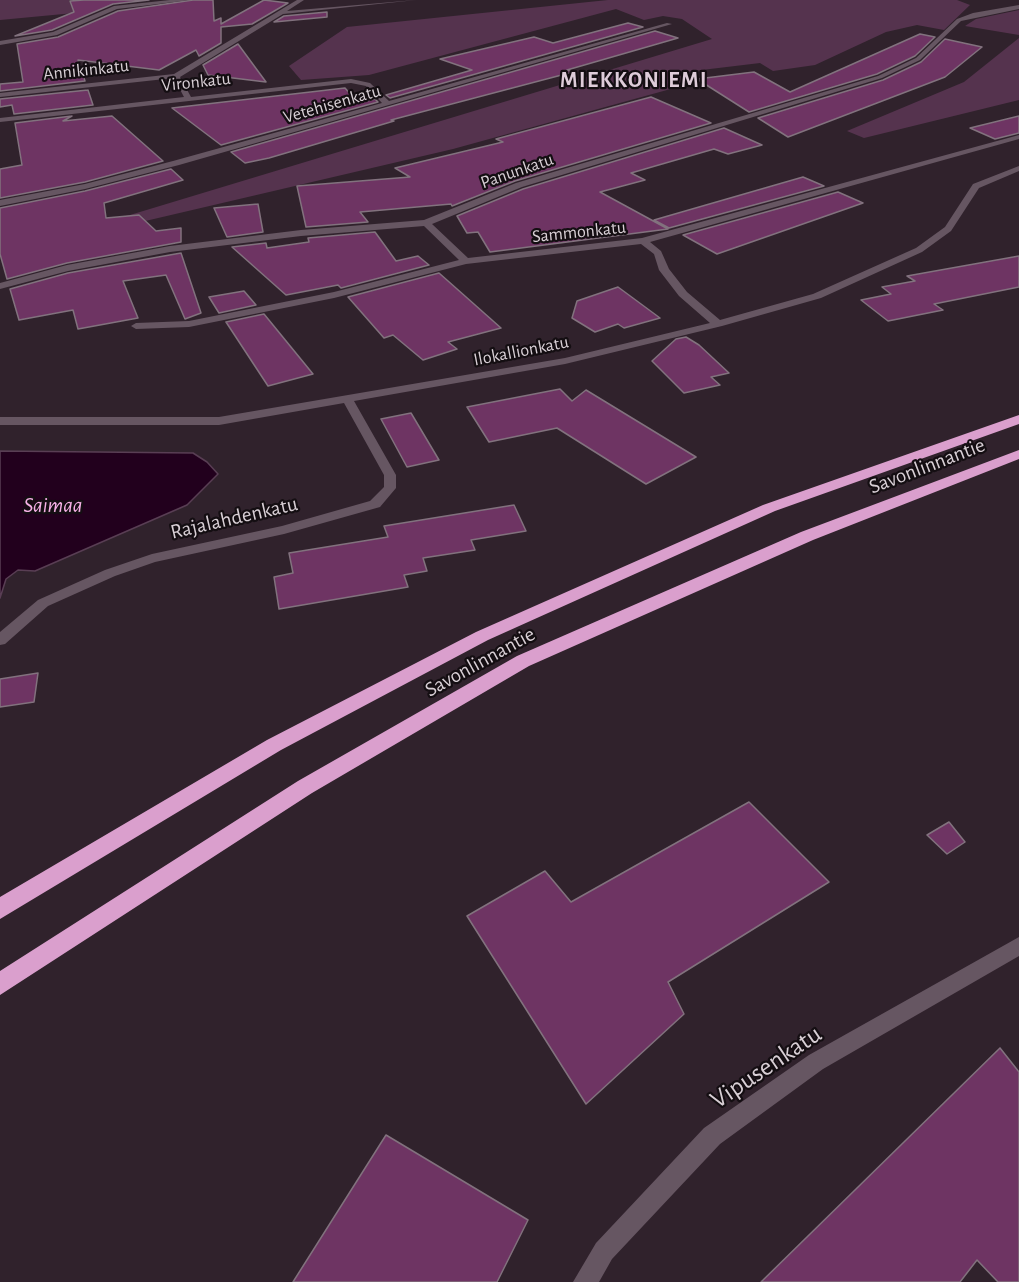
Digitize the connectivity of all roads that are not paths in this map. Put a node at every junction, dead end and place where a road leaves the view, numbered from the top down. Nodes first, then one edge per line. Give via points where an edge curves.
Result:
1 (188, 0) edge
2 (300, 0) edge
3 (413, 0) edge
4 (1019, 7) edge
5 (283, 13) junction
6 (669, 24) dead end
7 (0, 43) edge
8 (176, 76) junction
9 (0, 94) edge
10 (188, 98) junction
11 (388, 104) junction
12 (0, 120) edge
13 (1019, 137) edge
14 (1019, 168) edge
15 (1002, 175) junction
16 (1019, 181) edge
17 (0, 203) edge
18 (426, 223) junction
19 (643, 242) junction
20 (466, 261) junction
21 (0, 286) edge
22 (717, 324) junction
23 (136, 326) dead end
24 (348, 400) junction
25 (1019, 419) edge
26 (0, 421) edge
27 (1019, 454) edge
28 (0, 640) edge
29 (0, 909) edge
30 (1019, 946) edge
31 (0, 984) edge
32 (585, 1282) edge

1 - 7 street via 116,7 55,34
2 - 5 street
3 - 5 street
4 - 18 street, Panunkatu via 959,20 918,59 880,77 519,185
5 - 8 street
6 - 11 street, Vetehisenkatu
8 - 9 street, Annikinkatu
8 - 10 street
10 - 11 street, Vironkatu via 351,81 368,84
10 - 12 street, Vironkatu
11 - 17 street, Vetehisenkatu via 142,172
13 - 19 street, Sammonkatu
14 - 15 street, Ilokallionkatu
15 - 16 street
15 - 22 street, Ilokallionkatu via 976,186 948,229 919,250 817,296
18 - 20 street
18 - 21 street, Panunkatu via 170,249 67,268
19 - 20 street, Sammonkatu
19 - 22 street via 658,253 664,270 683,294
20 - 23 street, Sammonkatu via 334,295 189,324
22 - 24 street, Ilokallionkatu via 565,361
24 - 26 street, Ilokallionkatu via 219,421
24 - 28 street, Rajalahdenkatu via 390,475 390,488 375,504 284,530 152,558 110,573 43,603
25 - 29 highway, Savonlinnantie via 769,508 482,636 274,745
27 - 31 highway, Savonlinnantie via 807,536 523,661 306,787
30 - 32 street, Vipusenkatu via 816,1062 712,1136 604,1251

